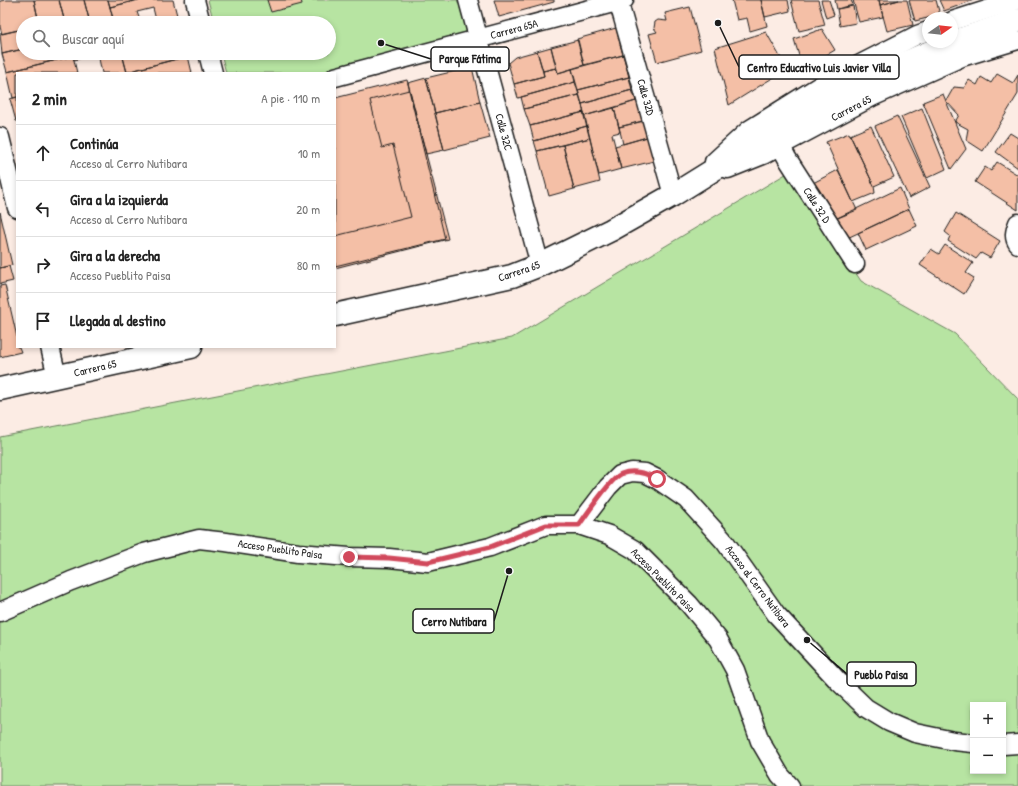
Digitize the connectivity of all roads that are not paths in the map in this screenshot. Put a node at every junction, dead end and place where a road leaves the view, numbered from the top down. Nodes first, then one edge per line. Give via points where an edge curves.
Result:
1 (195, 0) edge
2 (468, 0) edge
3 (620, 0) edge
4 (1018, 0) edge
5 (199, 16) edge
6 (958, 20) edge
7 (1018, 20) edge
8 (922, 33) edge
9 (479, 39) junction
10 (958, 40) edge
11 (1018, 40) edge
12 (938, 48) edge
13 (210, 60) edge
14 (213, 72) edge
15 (336, 77) edge
16 (0, 137) edge
17 (780, 145) junction
18 (8, 164) edge
19 (681, 190) junction
20 (16, 203) edge
21 (1018, 223) edge
22 (1018, 244) edge
23 (855, 264) dead end
24 (540, 265) junction
25 (336, 315) edge
26 (50, 348) edge
27 (187, 348) edge
28 (57, 377) junction
29 (0, 390) edge
30 (579, 525) junction
31 (0, 612) edge
32 (970, 743) edge
33 (1018, 744) edge
34 (1006, 745) edge
35 (790, 786) edge

1 - 5 street
2 - 9 street, Calle 32C
3 - 9 street, Carrera 65A
3 - 19 street, Calle 32D
4 - 6 street
7 - 10 main road, Carrera 65
8 - 19 street, Carrera 65 via 829,80 749,130
9 - 15 street, Carrera 65A
9 - 24 street, Calle 32C
11 - 17 street, Carrera 65 via 962,57 872,97
12 - 19 main road, Carrera 65 via 870,78
13 - 14 street
16 - 18 street
17 - 19 street, Carrera 65 via 763,155
17 - 23 street, Calle 32 D
18 - 20 street
19 - 24 main road, Carrera 65 via 611,230
21 - 22 street via 1014,233
24 - 25 main road, Carrera 65 via 512,276
26 - 28 street
27 - 28 main road, Carrera 65
28 - 29 main road, Carrera 65
30 - 31 street, Acceso Pueblito Paisa via 546,525 490,547 428,562 298,553 199,539 144,553
30 - 32 street, Acceso al Cerro Nutibara via 620,475 632,472 645,473 657,479 686,499 725,542 776,614 838,682 866,708 889,722 915,732
30 - 35 street, Acceso Pueblito Paisa via 609,535 635,550 689,604 718,639 736,670 760,741 780,775
33 - 34 street

